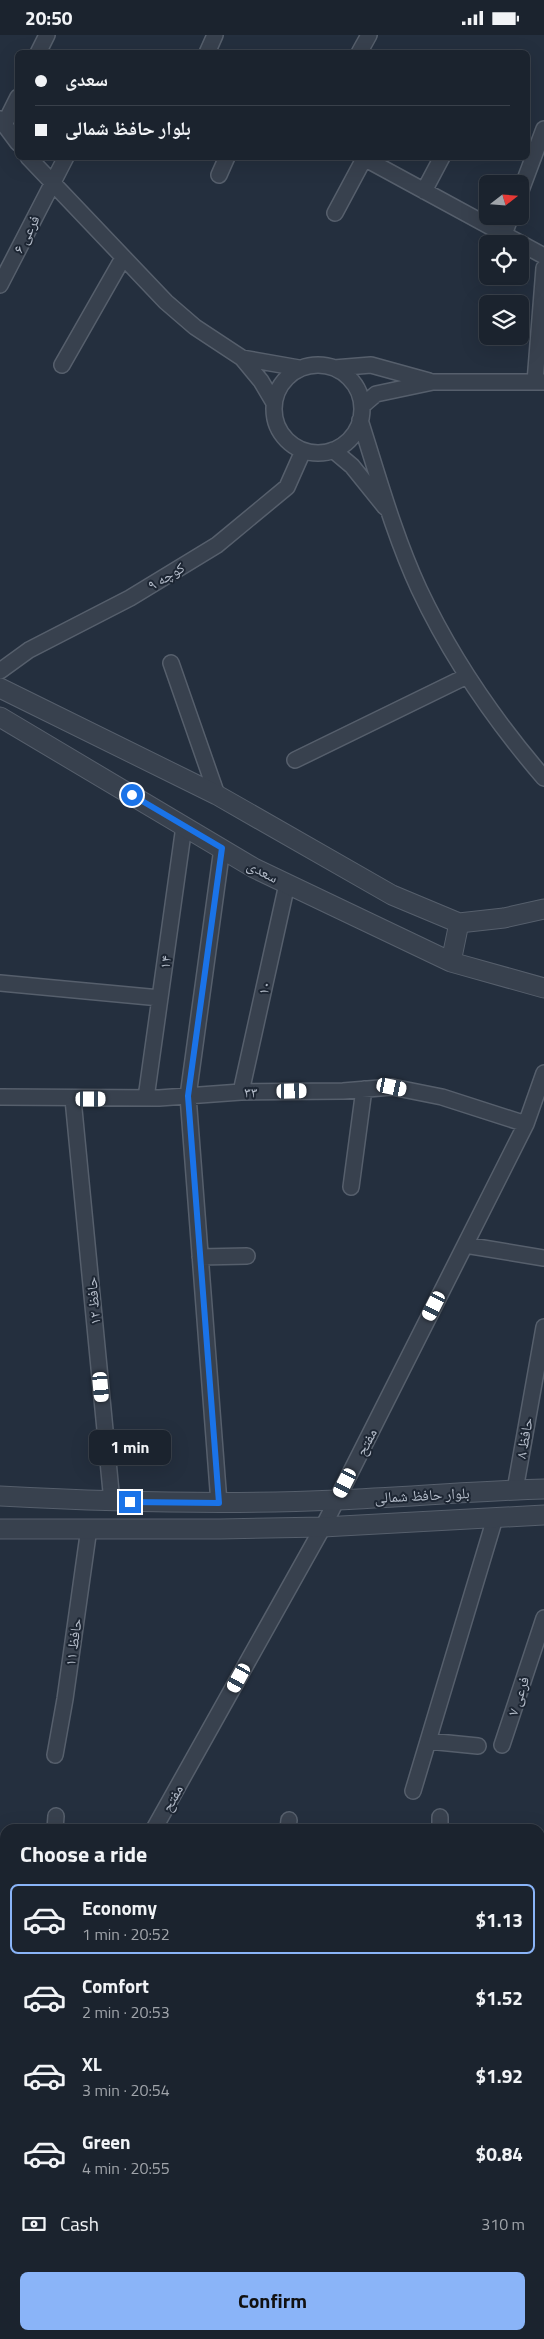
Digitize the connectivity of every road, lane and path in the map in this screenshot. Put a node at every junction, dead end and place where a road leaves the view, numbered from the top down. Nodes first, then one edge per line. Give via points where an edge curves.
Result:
1 (47, 35) edge
2 (215, 35) edge
3 (370, 35) edge
4 (40, 50) edge
5 (208, 50) edge
6 (361, 50) edge
7 (15, 102) edge
8 (2, 122) edge
9 (544, 129) edge
10 (15, 139) edge
11 (31, 160) edge
12 (64, 160) edge
13 (226, 160) edge
14 (363, 160) edge
15 (368, 160) edge
16 (440, 160) edge
17 (219, 175) dead end
18 (527, 175) edge
19 (52, 183) junction
20 (424, 191) junction
21 (335, 213) dead end
22 (508, 225) edge
23 (504, 234) junction
24 (544, 256) edge
25 (122, 258) junction
26 (544, 268) edge
27 (0, 285) edge
28 (242, 358) junction
29 (62, 365) dead end
30 (334, 367) junction
31 (299, 368) junction
32 (539, 382) edge
33 (433, 383) junction
34 (274, 403) junction
35 (361, 413) junction
36 (333, 450) junction
37 (303, 451) junction
38 (390, 514) junction
39 (171, 663) dead end
40 (0, 671) edge
41 (467, 676) junction
42 (0, 688) edge
43 (0, 717) edge
44 (295, 760) dead end
45 (544, 778) edge
46 (217, 795) junction
47 (184, 826) junction
48 (222, 848) junction
49 (287, 883) junction
50 (544, 909) edge
51 (459, 923) junction
52 (451, 962) junction
53 (0, 983) edge
54 (544, 988) edge
55 (160, 998) junction
56 (544, 1073) edge
57 (364, 1089) junction
58 (240, 1091) junction
59 (188, 1096) junction
60 (0, 1097) edge
61 (146, 1098) junction
62 (73, 1099) junction
63 (526, 1124) junction
64 (351, 1187) dead end
65 (465, 1245) junction
66 (247, 1255) dead end
67 (200, 1257) junction
68 (544, 1258) edge
69 (544, 1327) edge
70 (544, 1489) edge
71 (515, 1490) junction
72 (0, 1496) edge
73 (336, 1500) junction
74 (112, 1502) junction
75 (219, 1503) junction
76 (544, 1515) edge
77 (495, 1518) junction
78 (323, 1527) junction
79 (89, 1528) junction
80 (0, 1529) edge
81 (544, 1618) edge
82 (428, 1741) junction
83 (502, 1745) dead end
84 (478, 1746) dead end
85 (55, 1755) dead end
86 (413, 1791) dead end
87 (157, 1824) edge

1 - 4 street
2 - 5 street
3 - 6 street
7 - 8 street
8 - 10 street
9 - 18 street
11 - 19 street
12 - 19 street, فرعی ۶
13 - 17 street
14 - 21 street
15 - 20 street
16 - 20 street
19 - 25 street
19 - 27 street, فرعی ۶
20 - 23 street
22 - 23 street
23 - 24 street
25 - 28 street via 195,327
25 - 29 street
26 - 32 street
28 - 31 street
28 - 34 street
30 - 31 street via 323,364
30 - 33 street via 371,365
30 - 35 street via 354,383 360,394
31 - 34 street via 278,389
32 - 33 street
33 - 35 street via 376,394
34 - 37 street via 280,432
35 - 36 street via 355,433 345,444
35 - 38 street
36 - 37 street
36 - 38 street via 352,466
37 - 40 street, کوچه ۹ via 287,487 217,545 130,598 29,650
38 - 41 street via 419,588
39 - 46 street
41 - 44 street
41 - 45 street via 510,739
42 - 46 street
43 - 47 street, سعدی
46 - 51 street via 392,895
47 - 48 street, سعدی
47 - 55 street, ۱۴
48 - 49 street, سعدی
48 - 59 street
49 - 52 street, سعدی
49 - 58 street, ۱۰
50 - 51 street
51 - 52 street
52 - 54 street, سعدی
53 - 55 street
55 - 61 street, ۱۴
56 - 63 street, مفتح
57 - 58 street, ۳۳
57 - 63 street, ۳۳ via 392,1087 426,1094
57 - 64 street
58 - 59 street, ۳۳
59 - 61 street, ۳۳
59 - 67 street
60 - 62 street, ۳۳
61 - 62 street, ۳۳
62 - 74 street, حافظ ۱۲
63 - 65 street, مفتح
65 - 68 street
65 - 73 street, مفتح
66 - 67 street
67 - 75 street
69 - 71 street, حافظ ۸
70 - 71 street, بلوار حافظ شمالی
71 - 73 street, بلوار حافظ شمالی
72 - 74 street, بلوار حافظ شمالی
73 - 75 street, بلوار حافظ شمالی
73 - 78 street, مفتح
74 - 75 street, بلوار حافظ شمالی
76 - 77 street, بلوار حافظ شمالی
77 - 78 street, بلوار حافظ شمالی
77 - 82 street
78 - 79 street, بلوار حافظ شمالی
78 - 87 street, مفتح
79 - 80 street, بلوار حافظ شمالی
79 - 85 street, حافظ ۱۱
81 - 83 street, فرعی ۷
82 - 84 street
82 - 86 street

